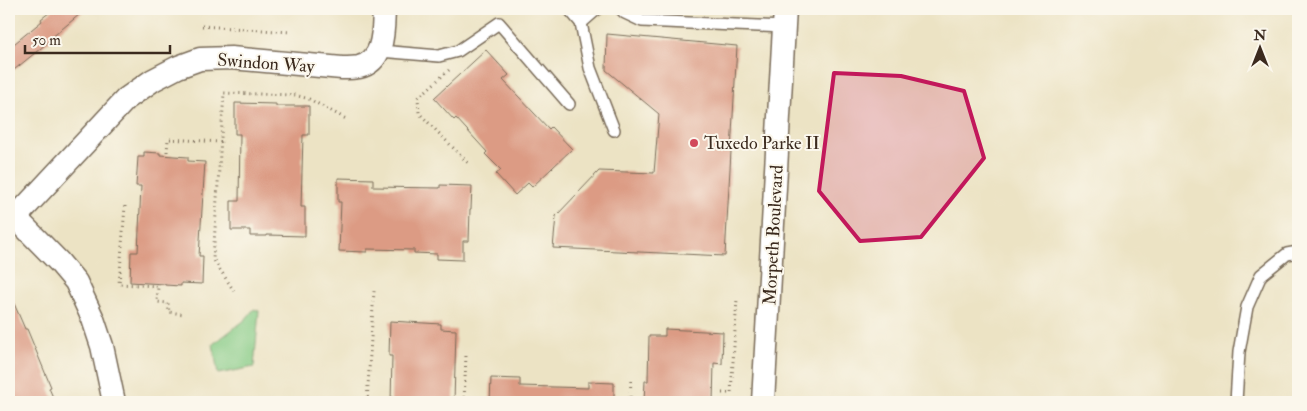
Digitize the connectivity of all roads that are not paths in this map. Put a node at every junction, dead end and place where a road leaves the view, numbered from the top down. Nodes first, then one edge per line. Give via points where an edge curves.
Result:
1 (384, 9) edge
2 (569, 9) edge
3 (597, 9) edge
4 (621, 9) edge
5 (785, 18) edge
6 (581, 24) junction
7 (380, 51) junction
8 (569, 104) dead end
9 (614, 130) dead end
10 (12, 214) edge
11 (1298, 252) edge
12 (114, 402) edge
13 (763, 402) edge
14 (1236, 402) edge

1 - 7 street
2 - 6 lane
3 - 6 lane
4 - 5 lane via 642,21
5 - 13 street, Morpeth Boulevard
6 - 9 lane via 590,68
7 - 8 lane via 438,56 458,51 499,23
7 - 10 street, Swindon Way via 359,67 232,58 200,59 178,66 126,99
10 - 12 street via 76,282 102,346
11 - 14 lane via 1287,254 1260,276 1247,307 1239,352

